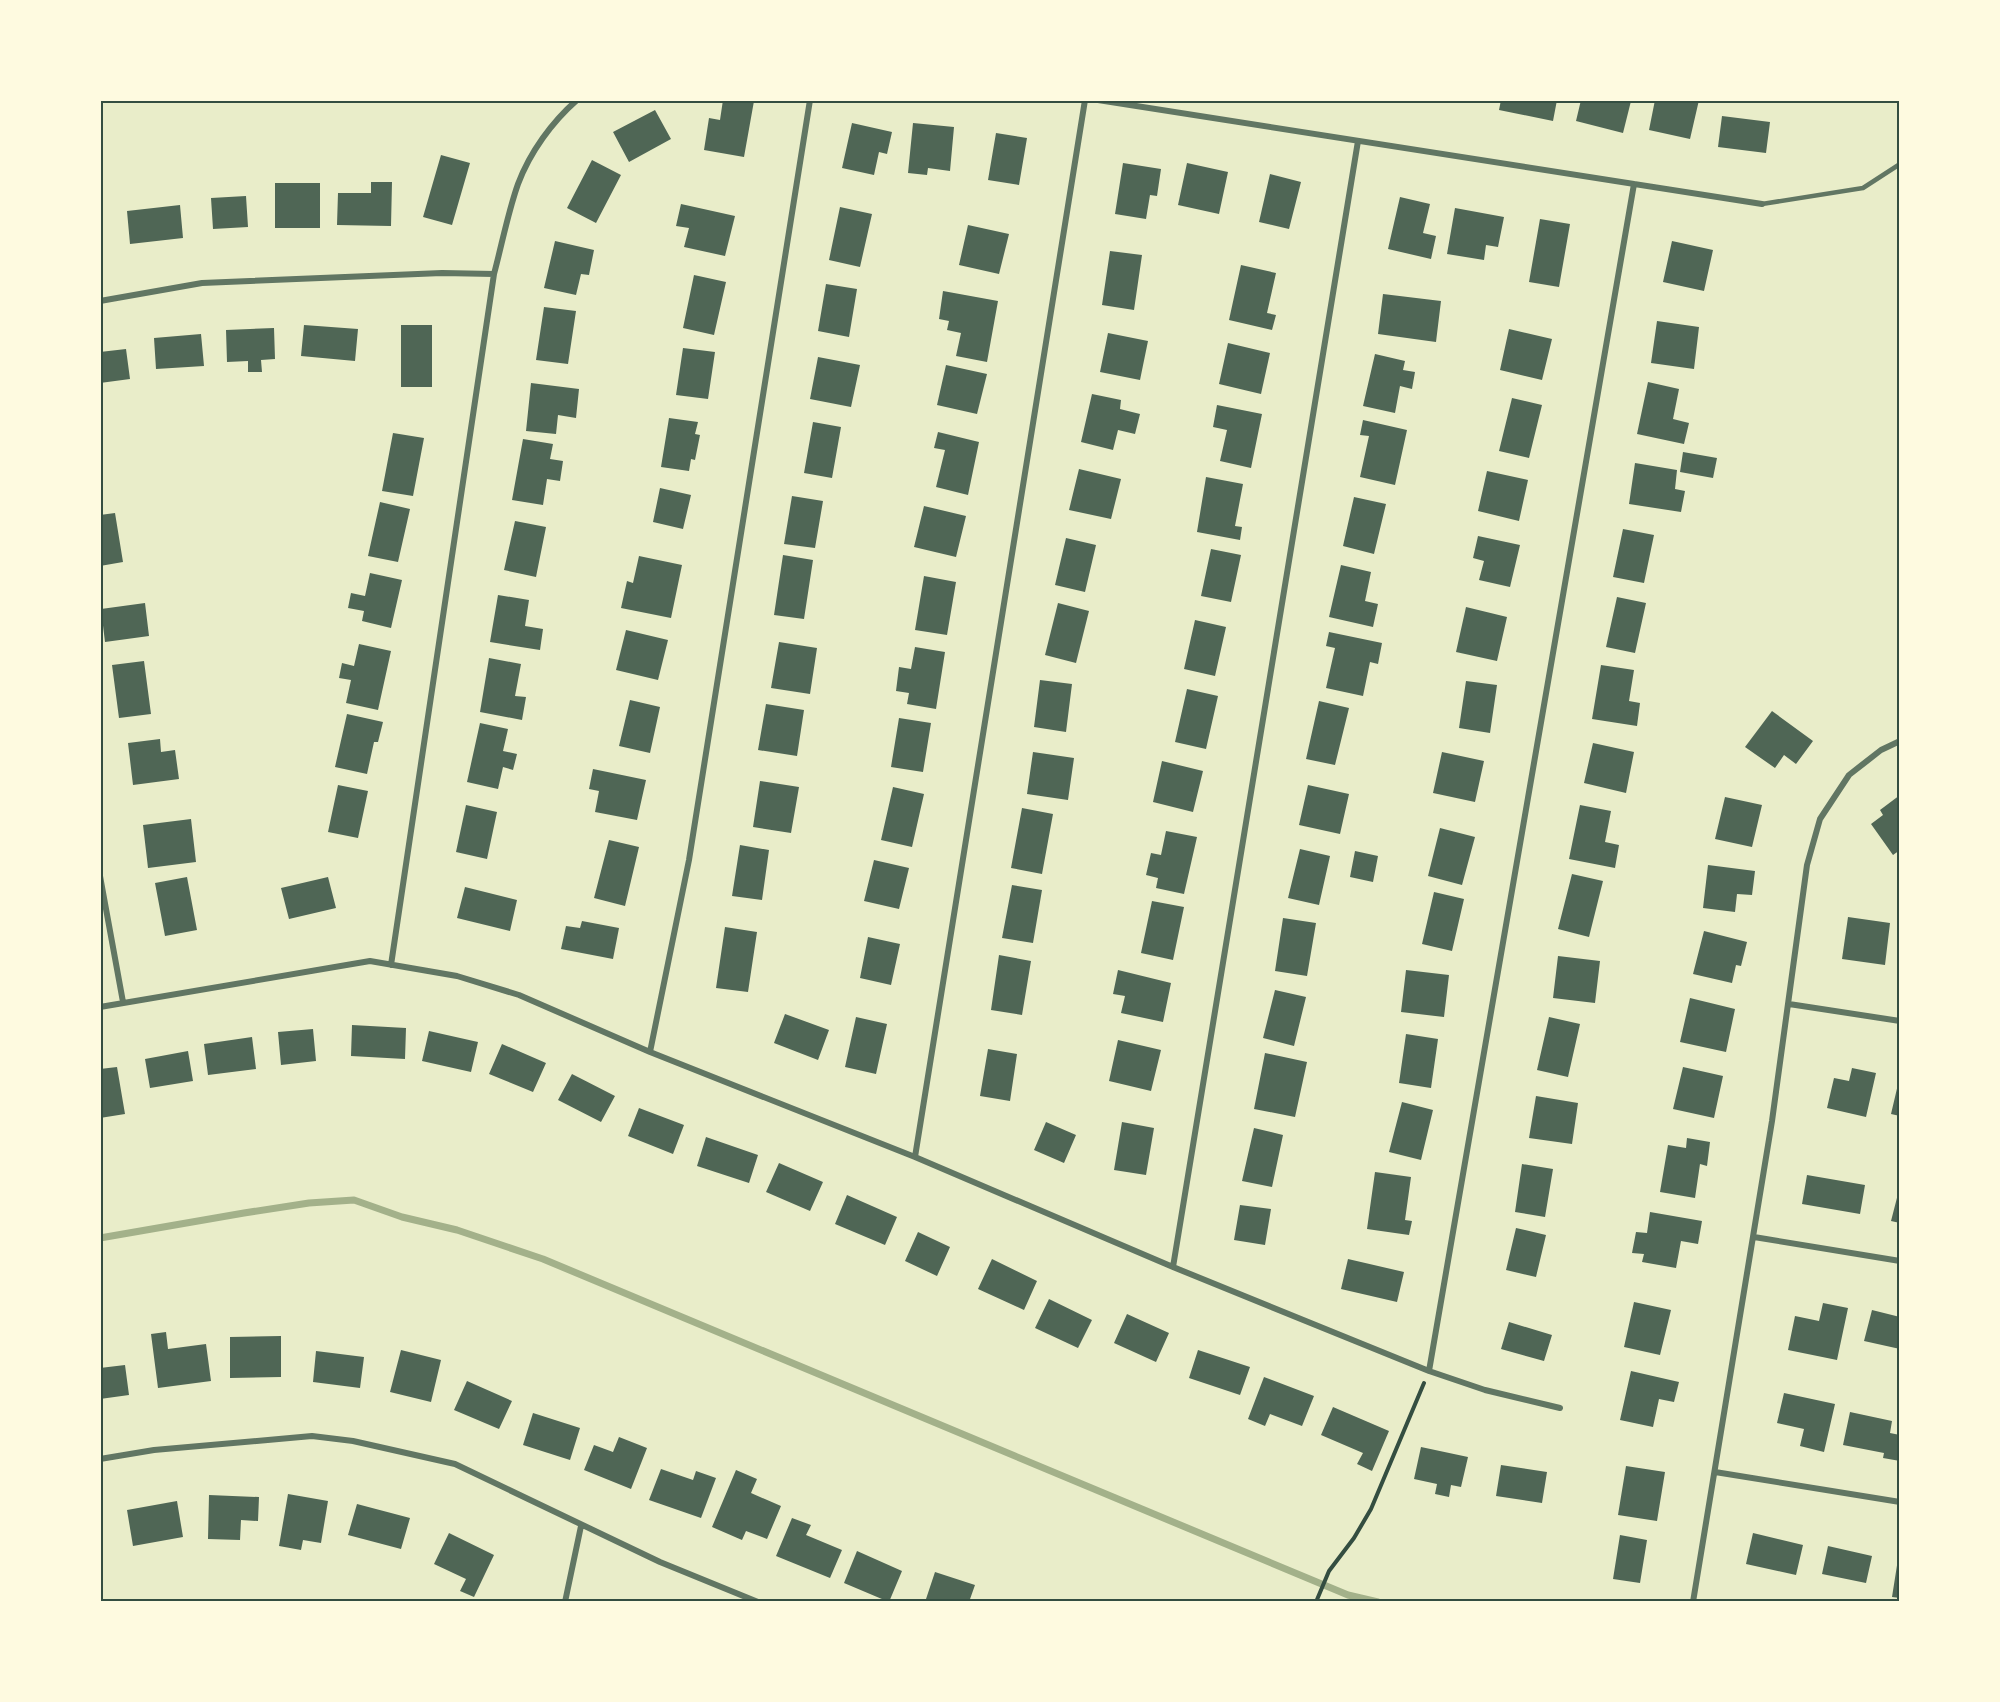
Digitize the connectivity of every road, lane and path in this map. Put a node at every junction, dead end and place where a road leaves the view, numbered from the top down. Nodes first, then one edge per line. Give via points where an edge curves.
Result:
1 (577, 100) edge
2 (810, 100) edge
3 (1085, 100) edge
4 (1098, 100) edge
5 (1358, 141) junction
6 (1899, 164) edge
7 (1634, 184) junction
8 (1762, 204) joint
9 (494, 274) junction
10 (100, 301) edge
11 (1899, 741) edge
12 (100, 876) edge
13 (391, 965) junction
14 (123, 1002) junction
15 (1789, 1004) junction
16 (100, 1007) edge
17 (1899, 1021) edge
18 (650, 1052) junction
19 (915, 1157) junction
20 (1754, 1237) junction
21 (1899, 1262) edge
22 (1173, 1267) junction
23 (1429, 1371) junction
24 (1560, 1408) dead end
25 (100, 1459) edge
26 (1715, 1472) junction
27 (1899, 1503) edge
28 (581, 1526) junction
29 (565, 1602) edge
30 (758, 1602) edge
31 (1316, 1602) edge
32 (1694, 1602) edge

1 - 9 street via 539,143 519,183
2 - 18 street via 689,860
3 - 19 street
4 - 5 street
5 - 7 street
5 - 22 street
6 - 8 lane via 1863,188
7 - 8 street
7 - 23 street
9 - 10 street via 202,283
9 - 13 street
11 - 15 street via 1849,775 1820,819 1807,865
12 - 14 street
13 - 14 street via 370,961
13 - 18 street via 457,976 519,996
14 - 16 street
15 - 17 street
15 - 20 street
18 - 19 street
19 - 22 street
20 - 21 street
20 - 26 street
22 - 23 street
23 - 24 street via 1485,1390
23 - 31 path via 1371,1509 1329,1571
25 - 28 street via 154,1450 312,1436 353,1441 455,1464
26 - 27 street
26 - 32 street
28 - 29 street
28 - 30 street

